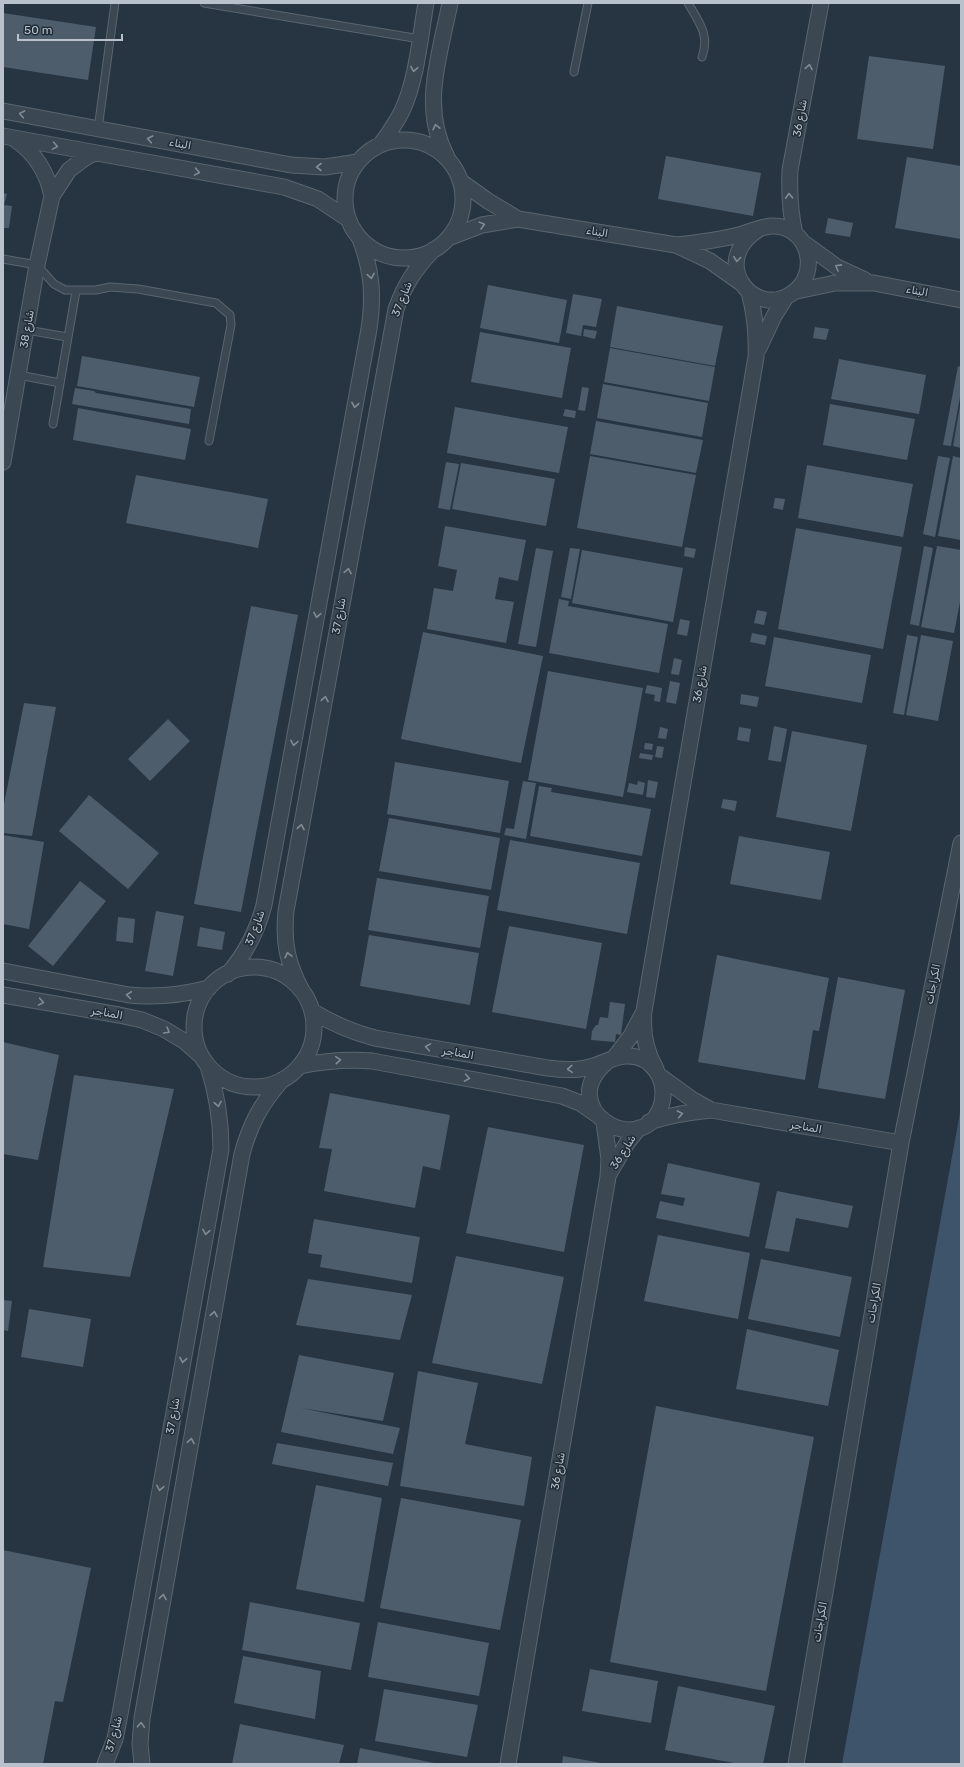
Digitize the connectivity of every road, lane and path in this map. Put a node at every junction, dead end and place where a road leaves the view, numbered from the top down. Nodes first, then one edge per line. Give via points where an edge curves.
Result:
1 (115, 3) edge
2 (204, 3) edge
3 (426, 3) edge
4 (450, 3) edge
5 (588, 3) edge
6 (688, 3) edge
7 (821, 3) edge
8 (420, 39) junction
9 (702, 57) dead end
10 (574, 72) dead end
11 (3, 111) edge
12 (98, 129) junction
13 (9, 137) edge
14 (381, 144) junction
15 (94, 153) junction
16 (358, 162) junction
17 (451, 163) junction
18 (460, 181) junction
19 (52, 196) junction
20 (348, 219) junction
21 (518, 219) junction
22 (758, 229) junction
23 (448, 238) junction
24 (360, 239) junction
25 (800, 239) junction
26 (676, 245) junction
27 (433, 250) junction
28 (3, 259) edge
29 (37, 265) junction
30 (874, 283) junction
31 (745, 288) junction
32 (76, 291) junction
33 (792, 294) junction
34 (961, 300) edge
35 (27, 330) junction
36 (67, 337) junction
37 (756, 356) junction
38 (19, 375) junction
39 (60, 383) junction
40 (53, 424) dead end
41 (209, 441) dead end
42 (3, 462) edge
43 (961, 843) edge
44 (3, 971) edge
45 (228, 974) junction
46 (209, 988) junction
47 (302, 991) junction
48 (3, 995) edge
49 (312, 1011) junction
50 (644, 1011) junction
51 (611, 1060) junction
52 (205, 1061) junction
53 (300, 1066) junction
54 (658, 1073) junction
55 (282, 1080) junction
56 (711, 1110) junction
57 (600, 1118) junction
58 (644, 1125) junction
59 (901, 1143) junction
60 (608, 1177) junction
61 (105, 1764) edge
62 (142, 1764) edge
63 (508, 1764) edge
64 (796, 1764) edge

1 - 12 lane
2 - 8 lane
3 - 8 street
17 -> 4 street via 442,147 433,112 433,94
5 - 10 lane
6 - 9 lane via 705,34 706,47
25 -> 7 street, شارع 36 via 790,213 790,170
8 -> 14 street via 410,90 403,110
12 -> 11 street, البناء
16 -> 12 street, البناء via 325,168 291,165
13 -> 15 street
13 - 19 street, شارع 38 via 24,145 40,163 48,179
14 - 16 street
14 - 17 street via 403,140 424,143
15 - 19 street, شارع 38 via 69,170
15 -> 20 street via 284,187 318,199
16 - 20 street via 347,183 345,195
17 - 18 street
18 - 21 street, البناء
18 - 23 street via 463,190 462,211
19 - 29 street, شارع 38
20 - 24 street
23 -> 21 street, البناء via 482,225
21 - 26 street, البناء
22 - 25 street via 771,226 784,228
22 - 26 street, البناء via 718,240
22 -> 31 street via 740,246 736,258 736,271
23 - 27 street
24 - 27 street via 373,250 389,256 411,258
24 -> 45 street, شارع 37 via 368,260 372,283 373,306 369,329 264,905 252,942
30 -> 25 street, البناء via 837,267
25 - 33 street via 808,255 809,268 805,280
26 - 31 street, البناء via 710,261
47 -> 27 street, شارع 37 via 292,972 286,952 286,911 396,308 404,287
28 - 29 lane
29 - 32 lane via 54,284 65,290
29 - 35 street, شارع 38
30 - 33 street, البناء via 835,283
30 - 34 street, البناء
31 - 33 street via 761,298 774,300
31 - 37 street, شارع 36 via 755,313
32 - 36 lane
32 - 41 lane via 110,287 138,289 216,303 230,315 231,325
33 - 37 street, شارع 36 via 774,316
35 - 36 lane
35 - 38 street, شارع 38
36 - 39 lane
37 - 50 street, شارع 36
38 - 39 lane
38 - 42 street, شارع 38
39 - 40 lane
43 - 59 street, الكراجات
46 -> 44 street, المناجر via 170,996 150,997
45 - 46 street
45 - 47 street via 262,968 284,976
46 - 52 street via 197,1009 194,1033
47 - 49 street
48 -> 52 street, المناجر via 142,1020 184,1041
51 -> 49 street, المناجر via 589,1068 548,1068 375,1038 353,1032
49 - 53 street via 314,1023 311,1046
50 - 51 street, شارع 36 via 631,1036
50 - 54 street, شارع 36 via 645,1041 650,1059
51 - 54 street via 626,1056 637,1057 647,1062
51 - 57 street via 599,1069 592,1079 591,1103
52 - 55 street via 216,1074 237,1085 260,1087
52 -> 61 street, شارع 37 via 219,1107 220,1149 120,1714 115,1739
53 - 55 street
53 -> 57 street, المناجر via 348,1059 372,1061 562,1096 580,1103
54 - 56 street, المناجر via 693,1100
54 - 58 street via 664,1088 663,1101 658,1113
62 -> 55 street, شارع 37 via 142,1718 242,1154 256,1114
58 -> 56 street, المناجر via 669,1116
56 - 59 street, المناجر
57 - 58 street via 615,1128 627,1130
57 - 60 street, شارع 36 via 608,1153
58 - 60 street, شارع 36 via 624,1149
59 - 64 street, الكراجات
60 - 63 street, شارع 36

